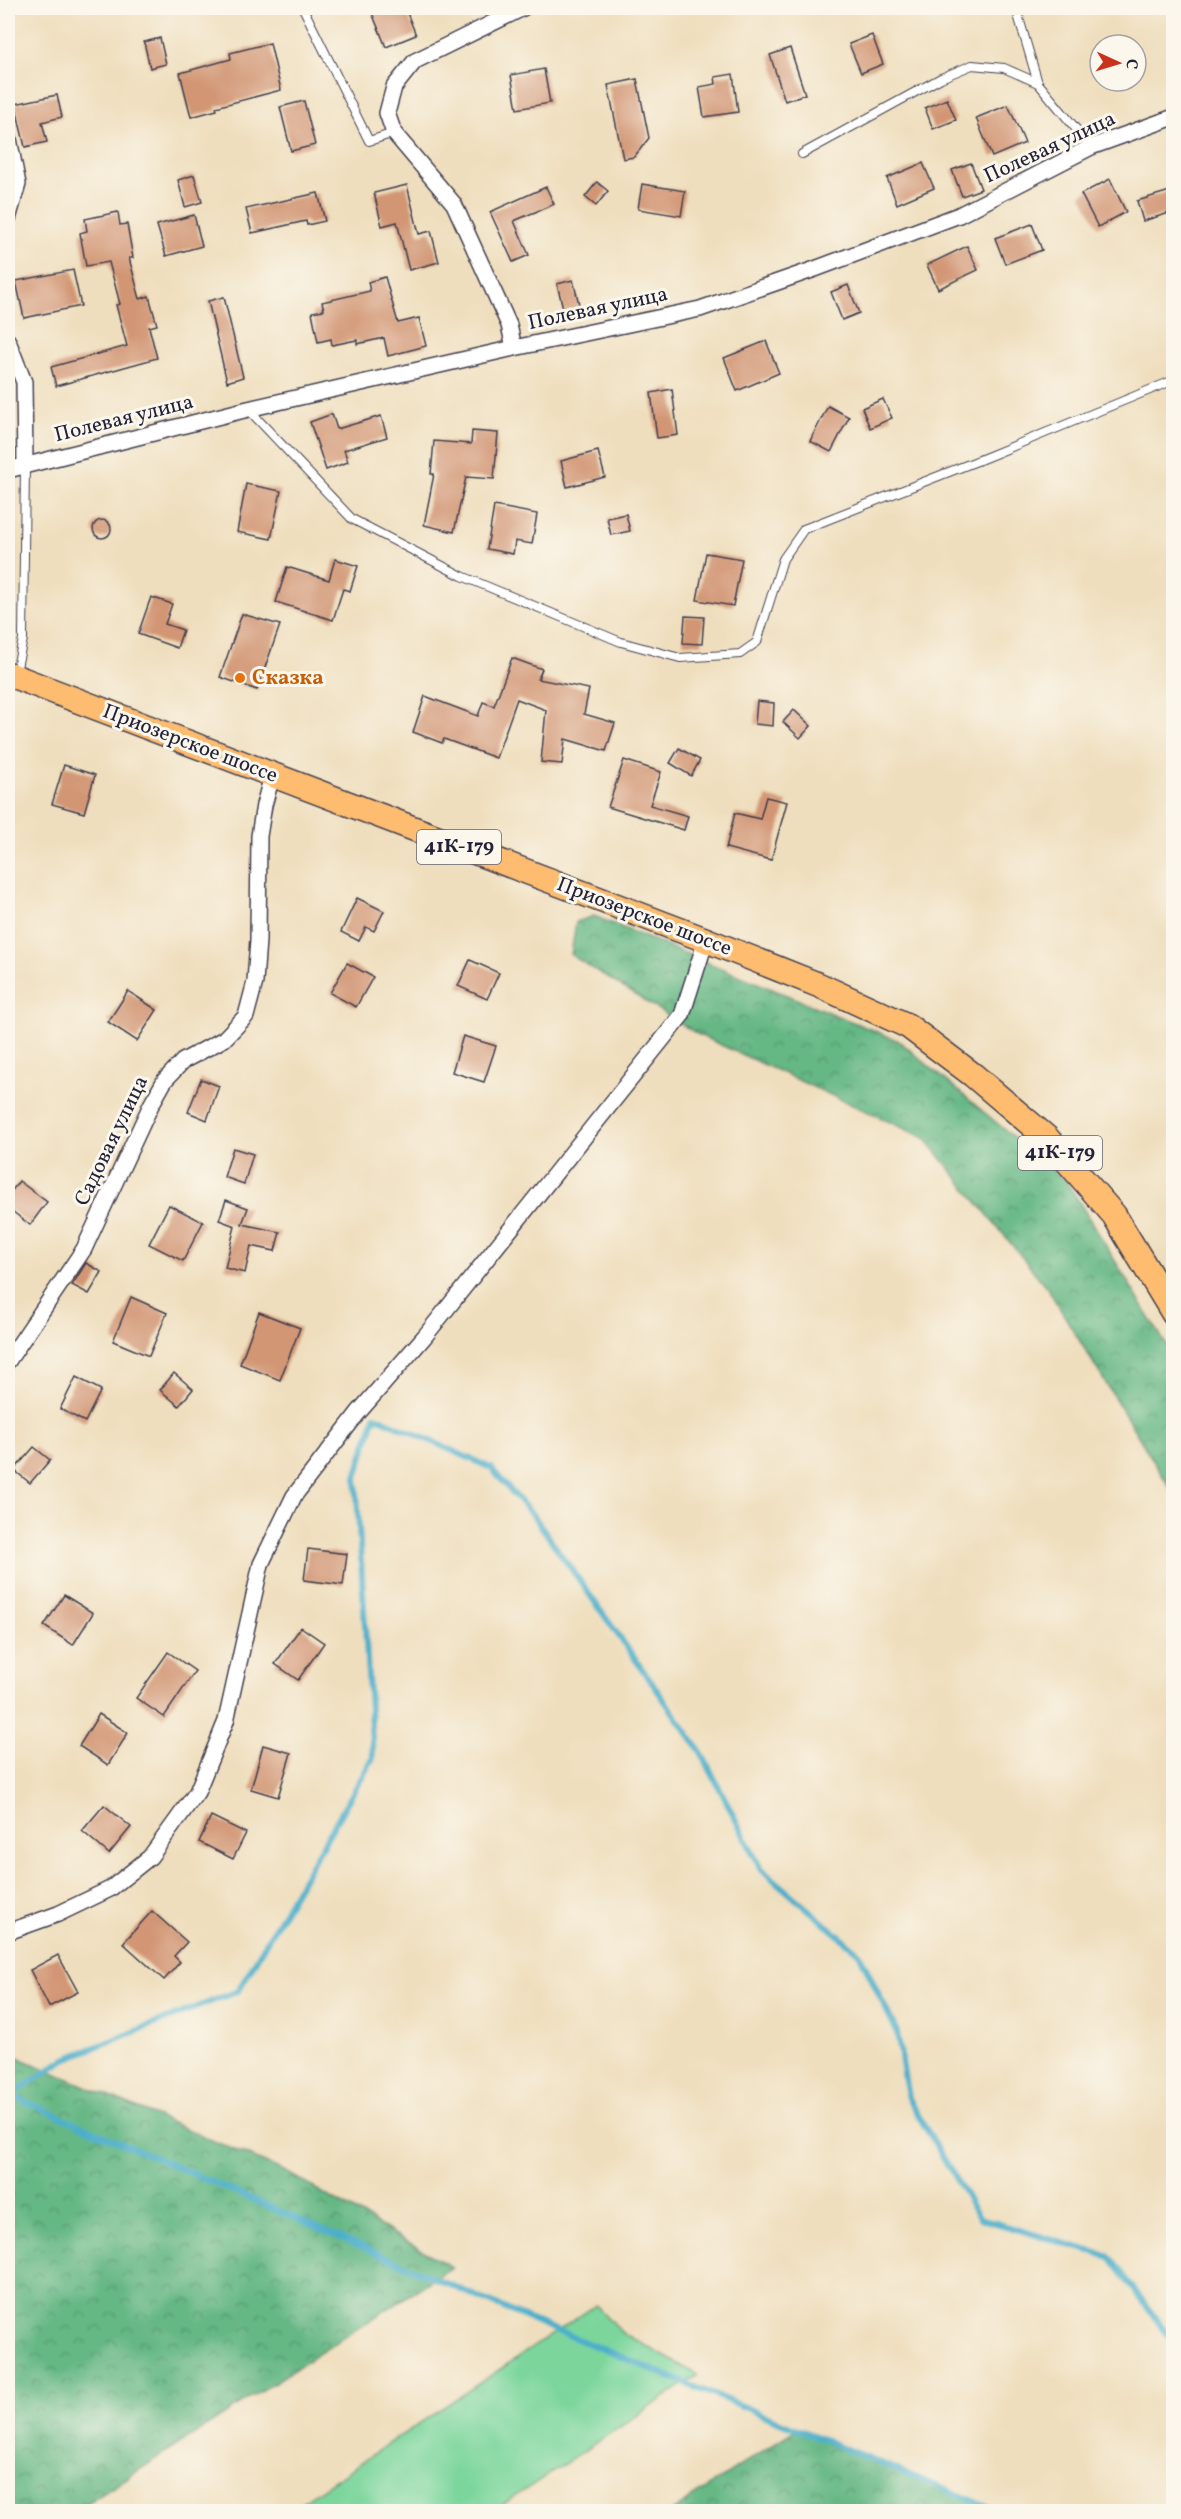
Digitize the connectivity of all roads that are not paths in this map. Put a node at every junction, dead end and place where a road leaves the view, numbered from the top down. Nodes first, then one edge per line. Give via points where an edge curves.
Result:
1 (303, 8) edge
2 (523, 8) edge
3 (1016, 8) edge
4 (1038, 83) junction
5 (1173, 117) edge
6 (394, 133) junction
7 (8, 134) edge
8 (1091, 147) junction
9 (802, 154) dead end
10 (8, 219) edge
11 (8, 340) edge
12 (514, 348) junction
13 (1173, 380) edge
14 (248, 409) junction
15 (25, 466) junction
16 (8, 470) edge
17 (11, 675) edge
18 (272, 776) junction
19 (706, 940) junction
20 (1173, 1314) edge
21 (8, 1361) edge
22 (8, 1932) edge

1 - 6 lane via 369,141
2 - 6 street via 415,61 394,87 387,113
3 - 4 lane
4 - 8 lane
4 - 9 lane via 1004,68 972,65 940,78
5 - 8 street, Полевая улица
6 - 12 street via 454,204 509,325
7 - 10 street via 18,184
8 - 12 street, Полевая улица via 959,215 815,269 700,309
11 - 15 street via 24,382
12 - 14 street, Полевая улица
13 - 14 lane via 804,529 783,559 757,642 740,654 680,658 621,642 462,576 352,519
14 - 15 street, Полевая улица
15 - 16 street, Полевая улица
15 - 17 lane via 23,639 20,658
17 - 18 main road, Приозерское шоссе / 41К-179
18 - 19 main road, Приозерское шоссе / 41К-179
18 - 21 street, Садовая улица via 259,836 255,982 246,1016 224,1039 183,1061 165,1080 84,1249
19 - 20 main road, Приозерское шоссе / 41К-179 via 909,1026 973,1075 1047,1138 1114,1215
19 - 22 street via 682,1015 294,1496 261,1564 226,1721 197,1792 150,1857 110,1889

